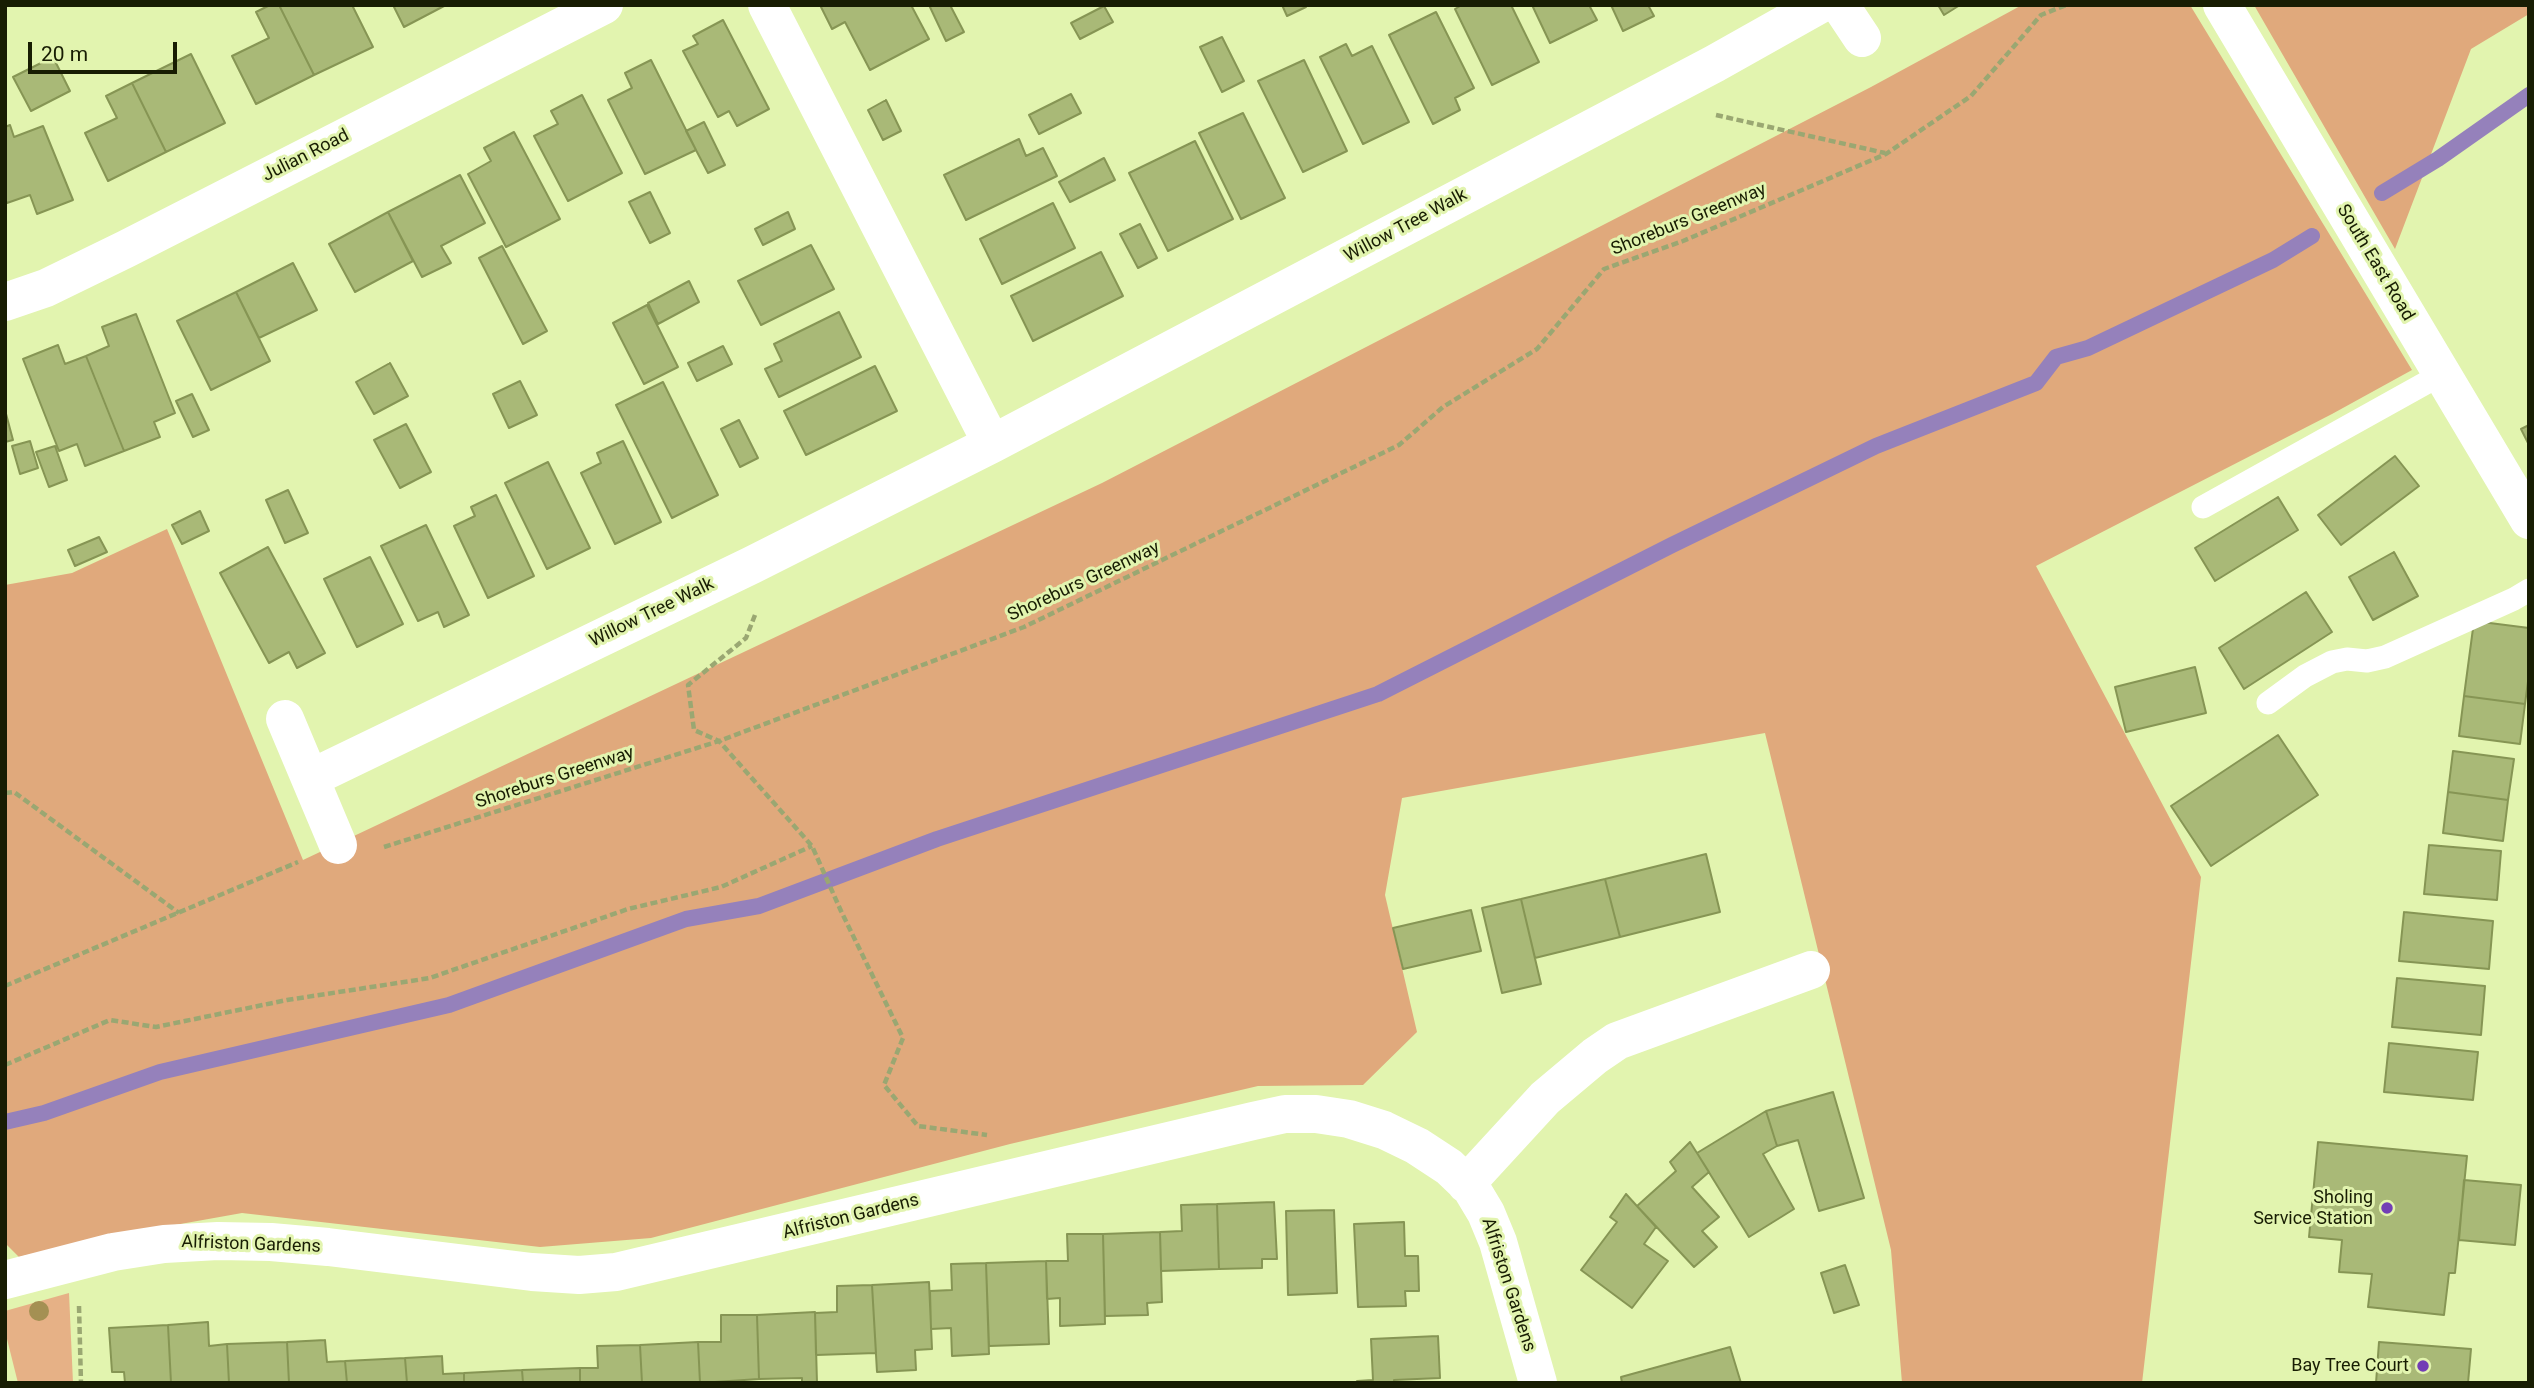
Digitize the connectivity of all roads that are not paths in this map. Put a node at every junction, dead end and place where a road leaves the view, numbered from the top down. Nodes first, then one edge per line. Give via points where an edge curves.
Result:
1 (604, 5) edge
2 (767, 5) edge
3 (1819, 5) edge
4 (1840, 5) edge
5 (2222, 5) edge
6 (1862, 38) dead end
7 (5, 302) edge
8 (2442, 374) junction
9 (992, 444) junction
10 (2203, 507) dead end
11 (2529, 520) edge
12 (2529, 590) edge
13 (2268, 703) dead end
14 (285, 719) dead end
15 (311, 779) junction
16 (338, 845) road end
17 (1811, 970) dead end
18 (1466, 1184) junction
19 (5, 1280) edge
20 (1538, 1383) edge

1 - 7 street, Julian Road via 126,249 46,288
2 - 9 street
3 - 9 street, Willow Tree Walk
4 - 6 street
5 - 8 street, South East Road
8 - 10 lane
8 - 11 street, South East Road
9 - 15 street, Willow Tree Walk
12 - 13 lane via 2385,657 2332,662
14 - 15 street
15 - 16 street
17 - 18 street via 1617,1041 1545,1098
18 - 19 street, Alfriston Gardens via 1438,1160 1384,1130 1349,1119 1285,1115 616,1272 532,1272 271,1242 164,1244
18 - 20 street, Alfriston Gardens via 1486,1213 1498,1242

